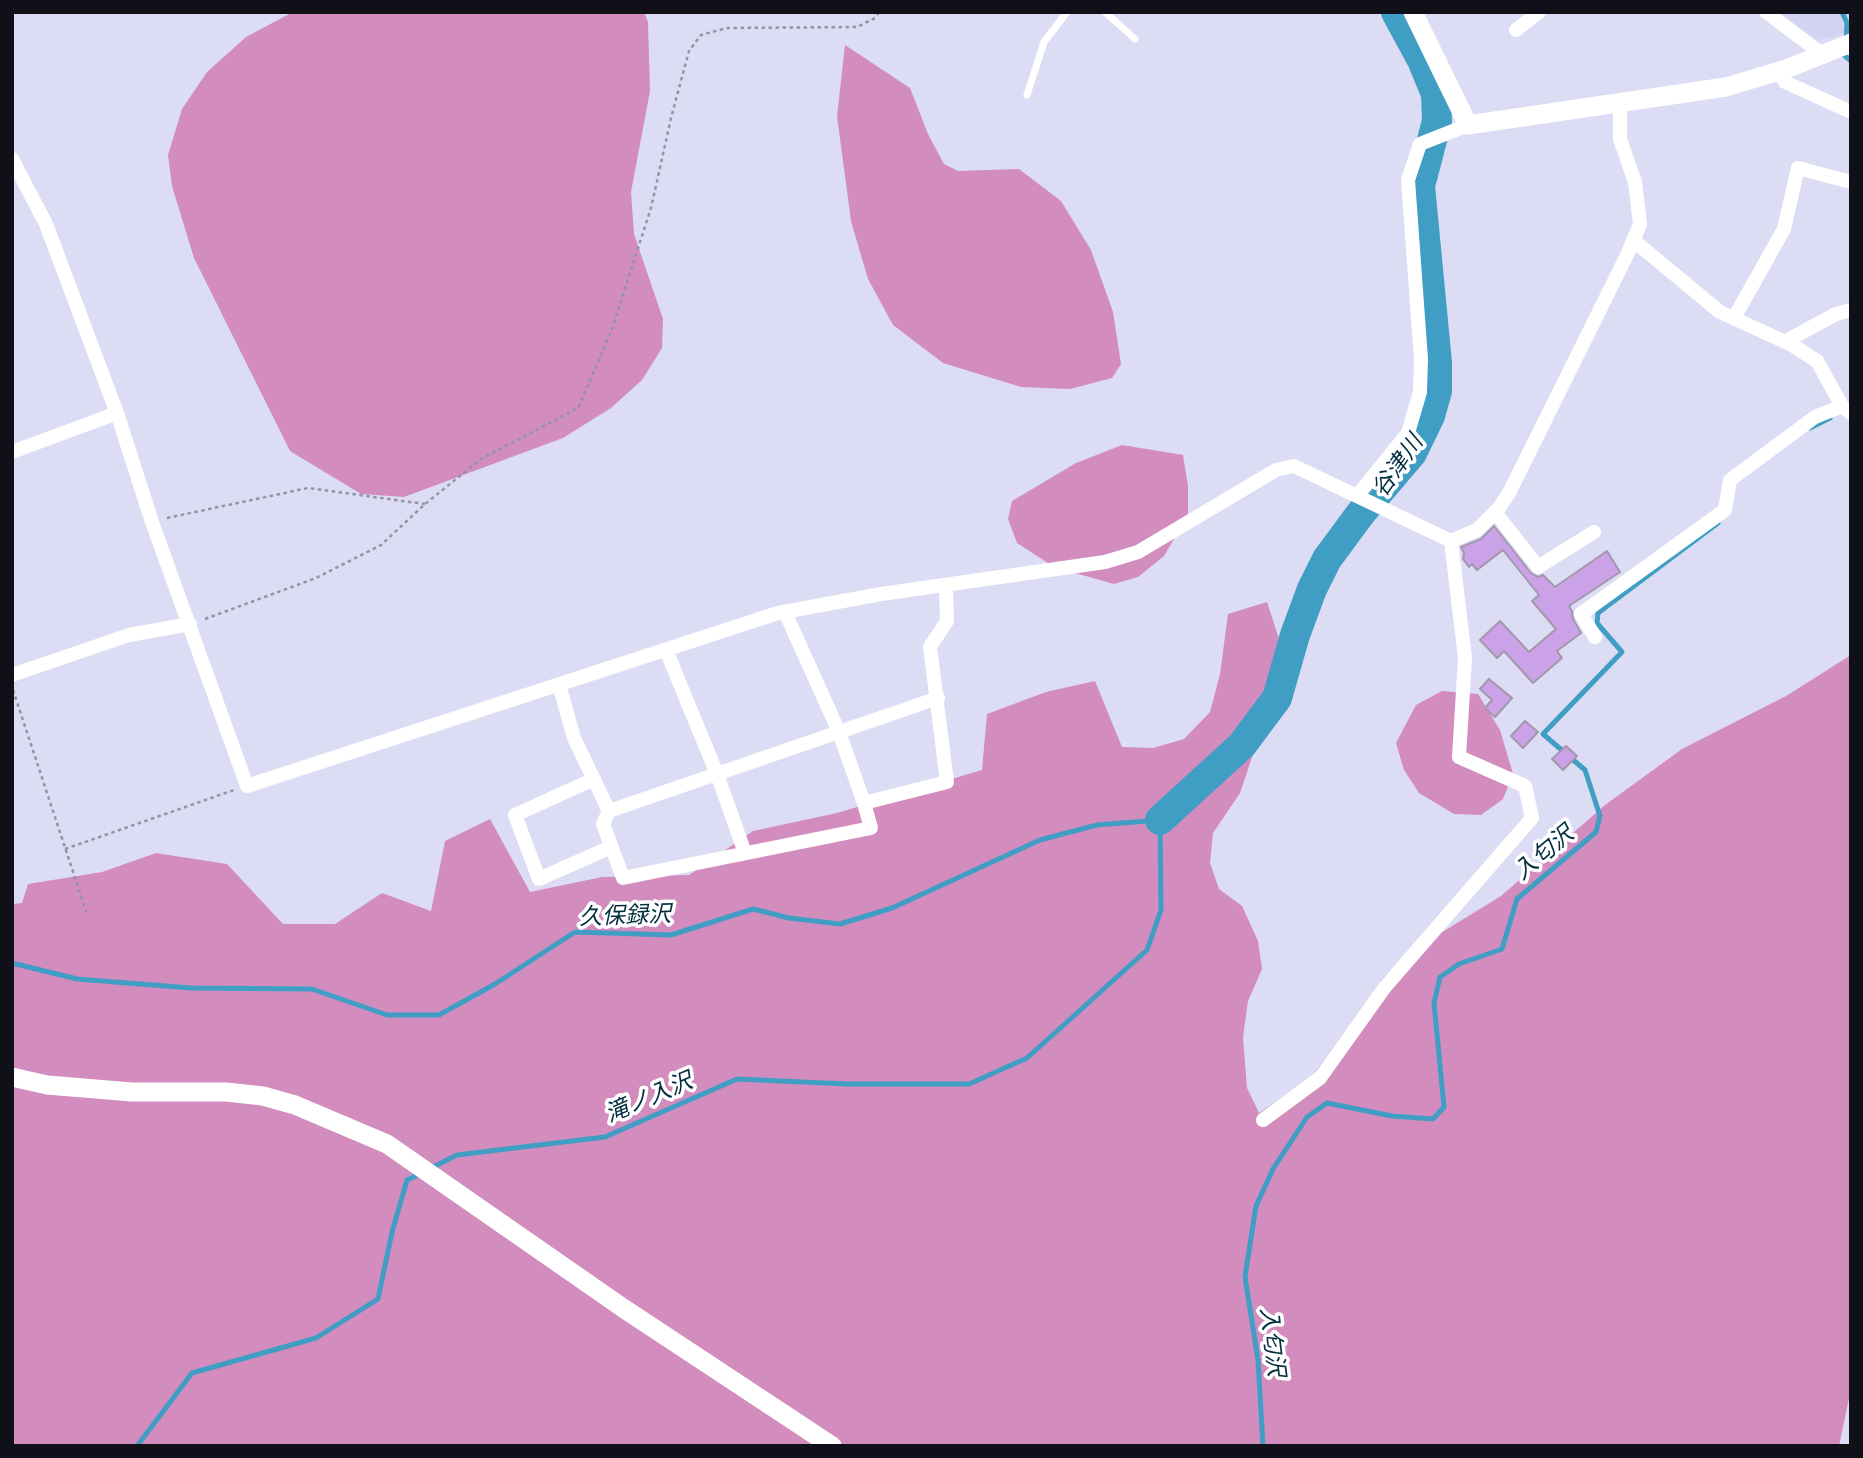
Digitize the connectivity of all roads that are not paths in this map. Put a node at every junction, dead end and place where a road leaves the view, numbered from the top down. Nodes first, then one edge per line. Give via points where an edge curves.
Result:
1 (1067, 12) edge
2 (1105, 12) edge
3 (1413, 12) edge
4 (1539, 12) edge
5 (1766, 12) edge
6 (1516, 30) dead end
7 (1135, 39) dead end
8 (1851, 43) edge
9 (1822, 54) junction
10 (1779, 71) junction
11 (1027, 95) dead end
12 (1619, 104) junction
13 (1851, 113) edge
14 (1468, 125) junction
15 (12, 159) edge
16 (1851, 182) edge
17 (1633, 240) junction
18 (1851, 310) edge
19 (1734, 318) junction
20 (1786, 341) junction
21 (1847, 410) edge
22 (117, 414) junction
23 (12, 452) edge
24 (1358, 495) junction
25 (1496, 512) junction
26 (1594, 532) dead end
27 (1451, 541) junction
28 (946, 584) junction
29 (785, 612) junction
30 (190, 624) junction
31 (1595, 637) dead end
32 (666, 650) junction
33 (12, 675) edge
34 (559, 684) junction
35 (937, 698) junction
36 (839, 732) junction
37 (717, 774) junction
38 (594, 779) junction
39 (864, 803) junction
40 (609, 811) junction
41 (611, 847) junction
42 (745, 853) junction
43 (12, 1077) edge
44 (1263, 1120) dead end
45 (832, 1446) edge

1 - 11 lane via 1044,42
2 - 7 lane
3 - 14 street
4 - 6 street
5 - 9 street
8 - 9 street
9 - 10 street
10 - 12 street via 1726,88
10 - 13 street via 1785,82
12 - 14 street
12 - 17 street via 1620,139 1635,182 1640,224
14 - 24 street via 1420,144 1408,180 1420,392 1408,433
15 - 22 street via 46,224
16 - 19 street via 1798,168 1784,229
17 - 19 street via 1720,312
17 - 25 street
18 - 20 street
19 - 20 street
20 - 21 street via 1817,360
21 - 31 street via 1815,417 1730,480 1725,510 1581,614
22 - 23 street
22 - 30 street
24 - 27 street
24 - 28 street via 1294,466 1276,470 1138,552 1105,562
25 - 26 street via 1538,567
25 - 27 street via 1476,530
27 - 44 street via 1465,658 1459,757 1525,786 1532,818 1385,986 1320,1078
28 - 29 street
28 - 35 street via 947,621 930,647
29 - 32 street
29 - 36 street
30 - 33 street via 130,635
30 - 34 street via 247,786
32 - 34 street
32 - 37 street
34 - 38 street via 574,738
35 - 36 street
35 - 39 street via 947,782
36 - 37 street
36 - 39 street
37 - 40 street
37 - 42 street
38 - 40 street
38 - 41 street via 515,815 539,879
39 - 42 street via 871,828
40 - 41 street via 603,824
41 - 42 street via 623,878
43 - 45 street via 47,1085 132,1092 263,1096 387,1144

